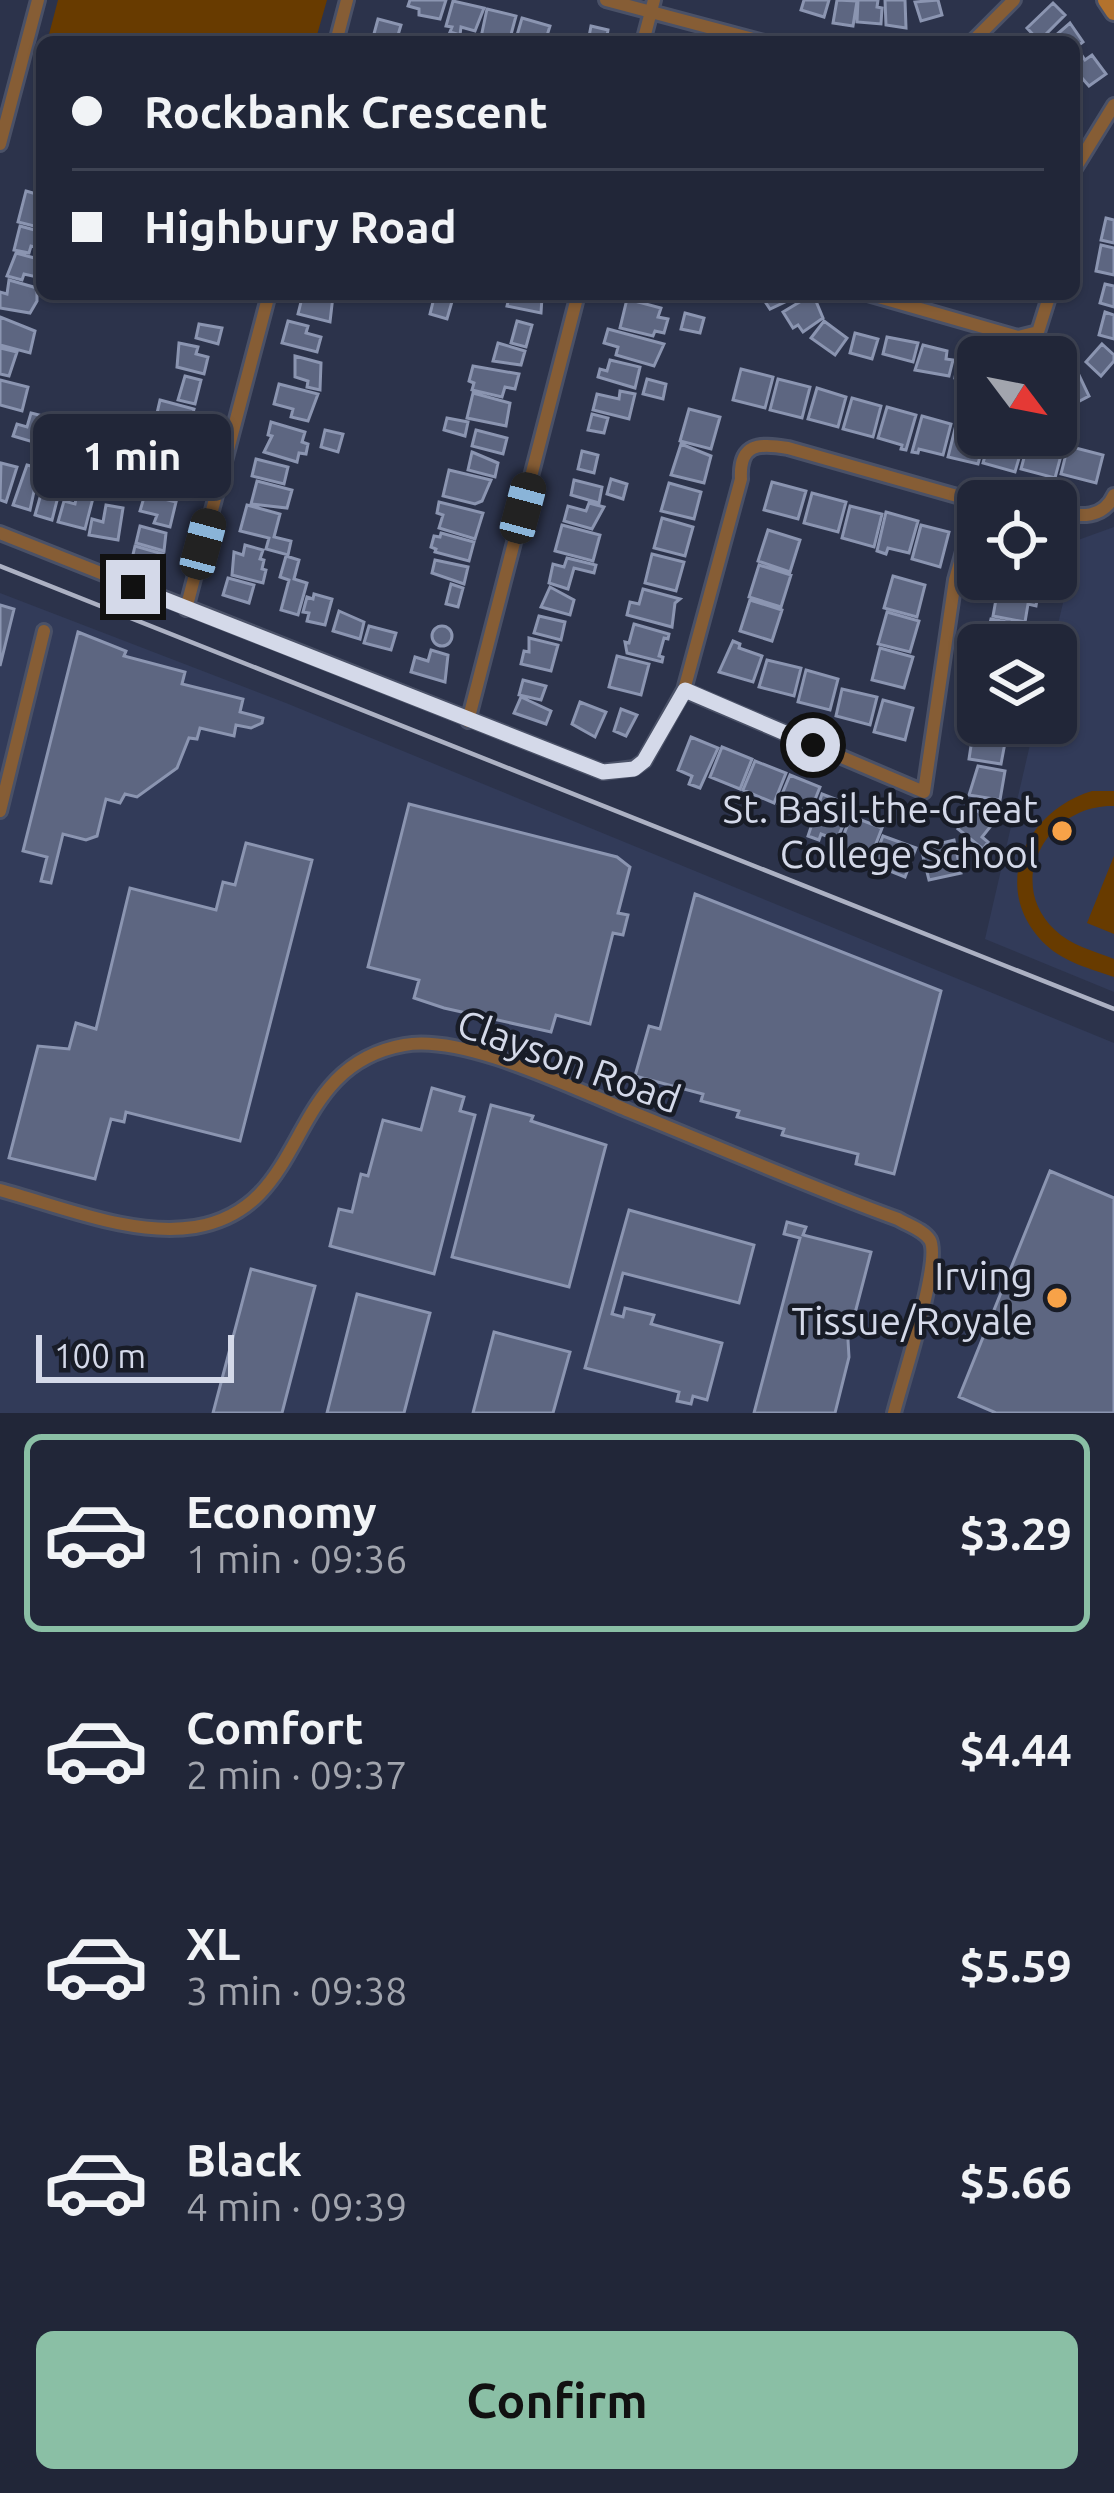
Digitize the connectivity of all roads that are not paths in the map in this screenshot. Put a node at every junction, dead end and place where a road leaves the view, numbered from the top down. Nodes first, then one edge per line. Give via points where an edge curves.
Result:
1 (38, 0) edge
2 (347, 0) edge
3 (607, 0) edge
4 (1014, 0) edge
5 (1106, 0) edge
6 (652, 6) edge
7 (1114, 12) edge
8 (338, 36) edge
9 (644, 36) edge
10 (745, 36) edge
11 (978, 36) edge
12 (1114, 105) edge
13 (0, 144) edge
14 (1080, 160) edge
15 (267, 300) edge
16 (576, 300) edge
17 (888, 300) edge
18 (1048, 300) edge
19 (957, 496) edge
20 (1112, 500) edge
21 (1077, 515) edge
22 (0, 533) edge
23 (957, 573) edge
24 (186, 609) junction
25 (44, 631) dead end
26 (685, 690) junction
27 (467, 722) junction
28 (0, 812) edge
29 (0, 1190) edge
30 (894, 1413) edge

1 - 13 street
2 - 8 street
3 - 6 street
4 - 11 street
5 - 7 main road
6 - 9 street
6 - 10 street
12 - 14 street
15 - 24 street
16 - 27 street
17 - 18 street via 1018,338 1038,332
19 - 26 street via 788,448 749,449
20 - 21 street
22 - 24 street
23 - 26 street via 924,791
24 - 27 street
25 - 28 street
26 - 27 street via 652,753 620,772
29 - 30 street, Clayson Road via 163,1228 225,1218 275,1180 315,1105 348,1067 404,1045 463,1050 928,1236 929,1284

